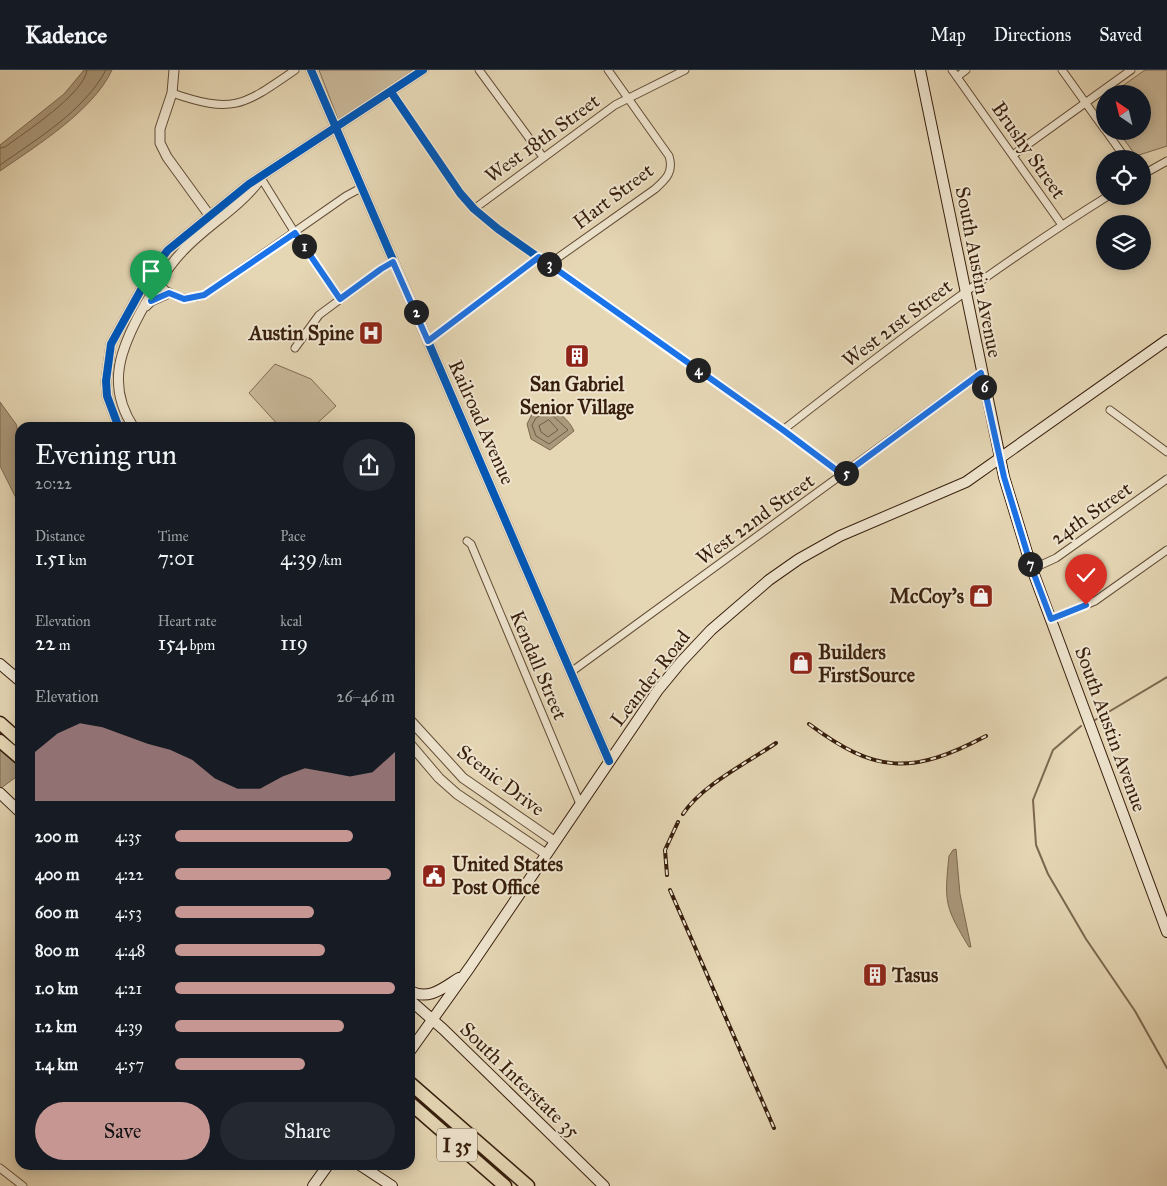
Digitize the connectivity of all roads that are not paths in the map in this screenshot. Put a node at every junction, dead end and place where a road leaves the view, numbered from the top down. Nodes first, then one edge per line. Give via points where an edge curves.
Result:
1 (174, 70) edge
2 (295, 70) edge
3 (311, 70) edge
4 (423, 70) edge
5 (479, 70) edge
6 (608, 70) edge
7 (685, 70) edge
8 (920, 70) edge
9 (952, 70) edge
10 (966, 70) edge
11 (1062, 70) edge
12 (1131, 70) edge
13 (957, 77) junction
14 (391, 92) junction
15 (172, 93) junction
16 (627, 98) junction
17 (1085, 103) junction
18 (1096, 118) edge
19 (335, 128) junction
20 (1013, 155) junction
21 (542, 157) junction
22 (1167, 161) edge
23 (1151, 170) edge
24 (261, 178) junction
25 (361, 188) junction
26 (1096, 204) edge
27 (474, 209) junction
28 (209, 215) junction
29 (215, 223) junction
30 (1062, 225) junction
31 (295, 233) junction
32 (539, 257) junction
33 (393, 262) junction
34 (549, 264) junction
35 (159, 281) junction
36 (965, 291) junction
37 (169, 293) junction
38 (340, 299) junction
39 (142, 310) junction
40 (1167, 340) edge
41 (428, 341) junction
42 (295, 348) dead end
43 (981, 373) junction
44 (1110, 410) dead end
45 (117, 422) edge
46 (131, 422) edge
47 (783, 430) junction
48 (1167, 452) edge
49 (1000, 459) junction
50 (843, 475) junction
51 (1167, 479) edge
52 (467, 541) dead end
53 (1167, 550) edge
54 (1032, 569) junction
55 (1051, 619) junction
56 (0, 664) edge
57 (571, 672) junction
58 (15, 677) edge
59 (0, 724) edge
60 (415, 726) edge
61 (15, 737) edge
62 (0, 741) edge
63 (415, 750) edge
64 (15, 754) edge
65 (609, 760) junction
66 (451, 767) junction
67 (439, 778) junction
68 (0, 794) edge
69 (580, 804) junction
70 (15, 807) edge
71 (554, 841) junction
72 (546, 854) junction
73 (1167, 932) edge
74 (468, 971) junction
75 (415, 994) edge
76 (415, 1004) edge
77 (432, 1018) junction
78 (415, 1044) edge
79 (415, 1087) edge
80 (415, 1107) edge
81 (415, 1114) edge
82 (456, 1144) junction
83 (501, 1163) junction
84 (0, 1168) edge
85 (324, 1170) edge
86 (368, 1170) edge
87 (23, 1186) edge
88 (313, 1186) edge
89 (392, 1186) edge
90 (505, 1186) edge
91 (528, 1186) edge
92 (533, 1186) edge
93 (604, 1186) edge

1 - 15 street
2 - 15 street via 250,99 230,105 210,105
3 - 19 street, Railroad Avenue
4 - 14 street
5 - 21 street
6 - 16 street, Hart Street
7 - 16 street, West 18th Street
8 - 36 main road, South Austin Avenue
9 - 13 street, Brushy Street
10 - 13 street
11 - 17 street
12 - 17 street
13 - 20 street, Brushy Street
14 - 19 street
14 - 27 street
15 - 28 street via 160,130 160,143
16 - 21 street, West 18th Street
16 - 34 street, Hart Street via 670,156 670,172 655,189
17 - 18 street
17 - 20 street
19 - 24 street
19 - 25 street, Railroad Avenue
20 - 30 street, Brushy Street
21 - 27 street, West 18th Street
22 - 23 street
24 - 28 street
24 - 29 street via 228,214
24 - 31 street
25 - 31 street
25 - 33 street, Railroad Avenue
26 - 30 street, West 21st Street
27 - 32 street
28 - 29 street
28 - 45 street via 174,244 152,270 111,344 107,396
29 - 35 street via 181,253
30 - 36 street, West 21st Street
31 - 37 street via 204,295 184,299
31 - 38 street
32 - 34 street
32 - 41 street
33 - 38 street
33 - 41 street, Railroad Avenue
34 - 47 street
35 - 37 street via 163,290
35 - 39 street
36 - 43 main road, South Austin Avenue
36 - 47 street, West 21st Street
37 - 39 street via 151,301
38 - 42 street via 314,321
39 - 46 street via 125,341 118,376 124,410
40 - 49 main road, Leander Road
41 - 57 street, Railroad Avenue
43 - 49 main road, South Austin Avenue
43 - 50 street, West 22nd Street
44 - 48 street
47 - 50 street
49 - 54 main road, South Austin Avenue
49 - 65 main road, Leander Road via 966,482 836,538 769,580 738,604 681,662
50 - 57 street, West 22nd Street
51 - 54 street, 24th Street via 1056,558
52 - 69 street, Kendall Street
53 - 55 street via 1095,601
54 - 55 main road, South Austin Avenue
55 - 73 main road, South Austin Avenue
56 - 58 main road
57 - 65 street, Railroad Avenue
59 - 61 highway
60 - 66 street, Scenic Drive
62 - 64 highway
63 - 67 street, Scenic Drive
65 - 69 main road, Leander Road
66 - 67 street
66 - 71 street, Scenic Drive
67 - 72 street, Scenic Drive via 457,794
68 - 70 main road
69 - 71 main road, Leander Road
71 - 72 main road, Leander Road
72 - 74 main road, Leander Road
74 - 75 main road via 428,996
74 - 77 main road, Leander Road
76 - 77 main road, South Interstate 35
77 - 78 main road, Leander Road
77 - 93 main road, South Interstate 35
79 - 83 highway, I 35
80 - 82 highway, I 35
81 - 82 highway
82 - 90 highway, I 35
83 - 91 highway, I 35
83 - 92 highway
84 - 87 street
85 - 88 main road
86 - 89 main road

